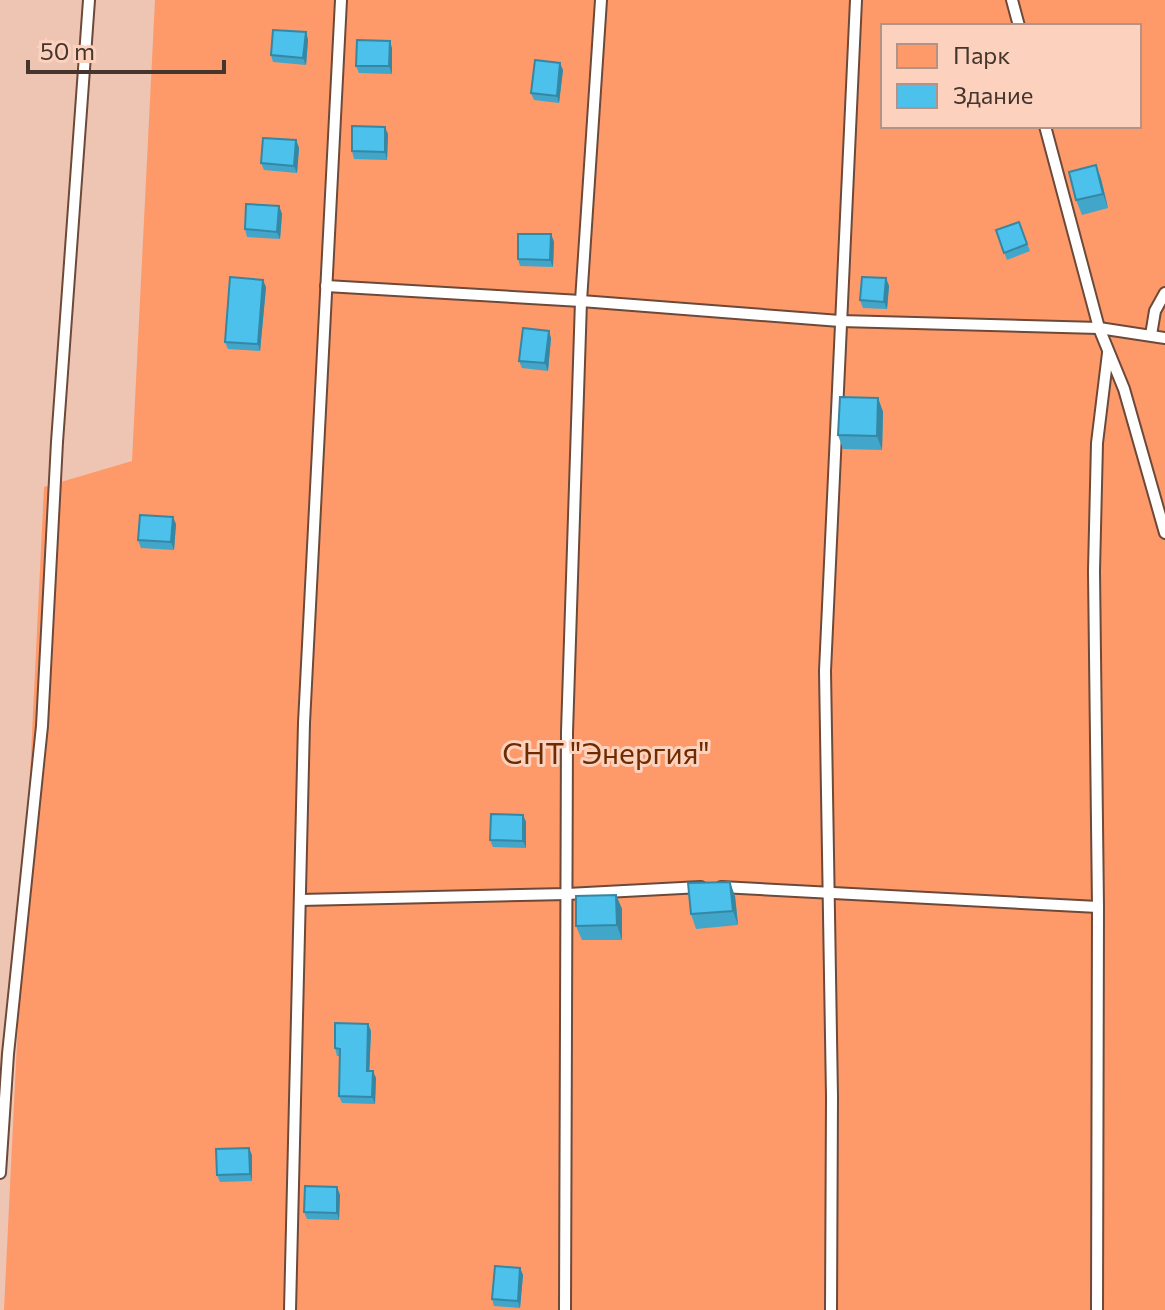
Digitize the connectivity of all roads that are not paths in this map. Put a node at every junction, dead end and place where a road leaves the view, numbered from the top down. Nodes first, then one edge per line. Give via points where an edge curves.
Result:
1 (89, 0) edge
2 (341, 0) edge
3 (601, 0) edge
4 (856, 0) edge
5 (1012, 0) edge
6 (1018, 24) edge
7 (1046, 128) edge
8 (326, 286) junction
9 (1165, 293) edge
10 (581, 301) junction
11 (840, 321) junction
12 (1099, 328) junction
13 (1151, 335) junction
14 (1165, 338) edge
15 (1108, 353) junction
16 (1165, 533) edge
17 (828, 891) junction
18 (567, 894) junction
19 (300, 900) junction
20 (1098, 907) junction
21 (0, 1173) edge
22 (290, 1310) edge
23 (565, 1310) edge
24 (831, 1310) edge
25 (1097, 1310) edge

1 - 21 lane via 42,726
2 - 8 lane
3 - 10 lane
4 - 11 lane
5 - 6 lane
7 - 12 lane
8 - 10 lane
8 - 19 lane
9 - 13 lane
10 - 11 lane
10 - 18 lane
11 - 12 lane
11 - 17 lane via 825,671
12 - 13 lane
12 - 15 lane
13 - 14 lane
15 - 16 lane via 1124,389
15 - 20 lane via 1097,443 1094,556
17 - 18 lane via 709,887
17 - 20 lane
17 - 24 lane
18 - 19 lane
18 - 23 lane
19 - 22 lane
20 - 25 lane

